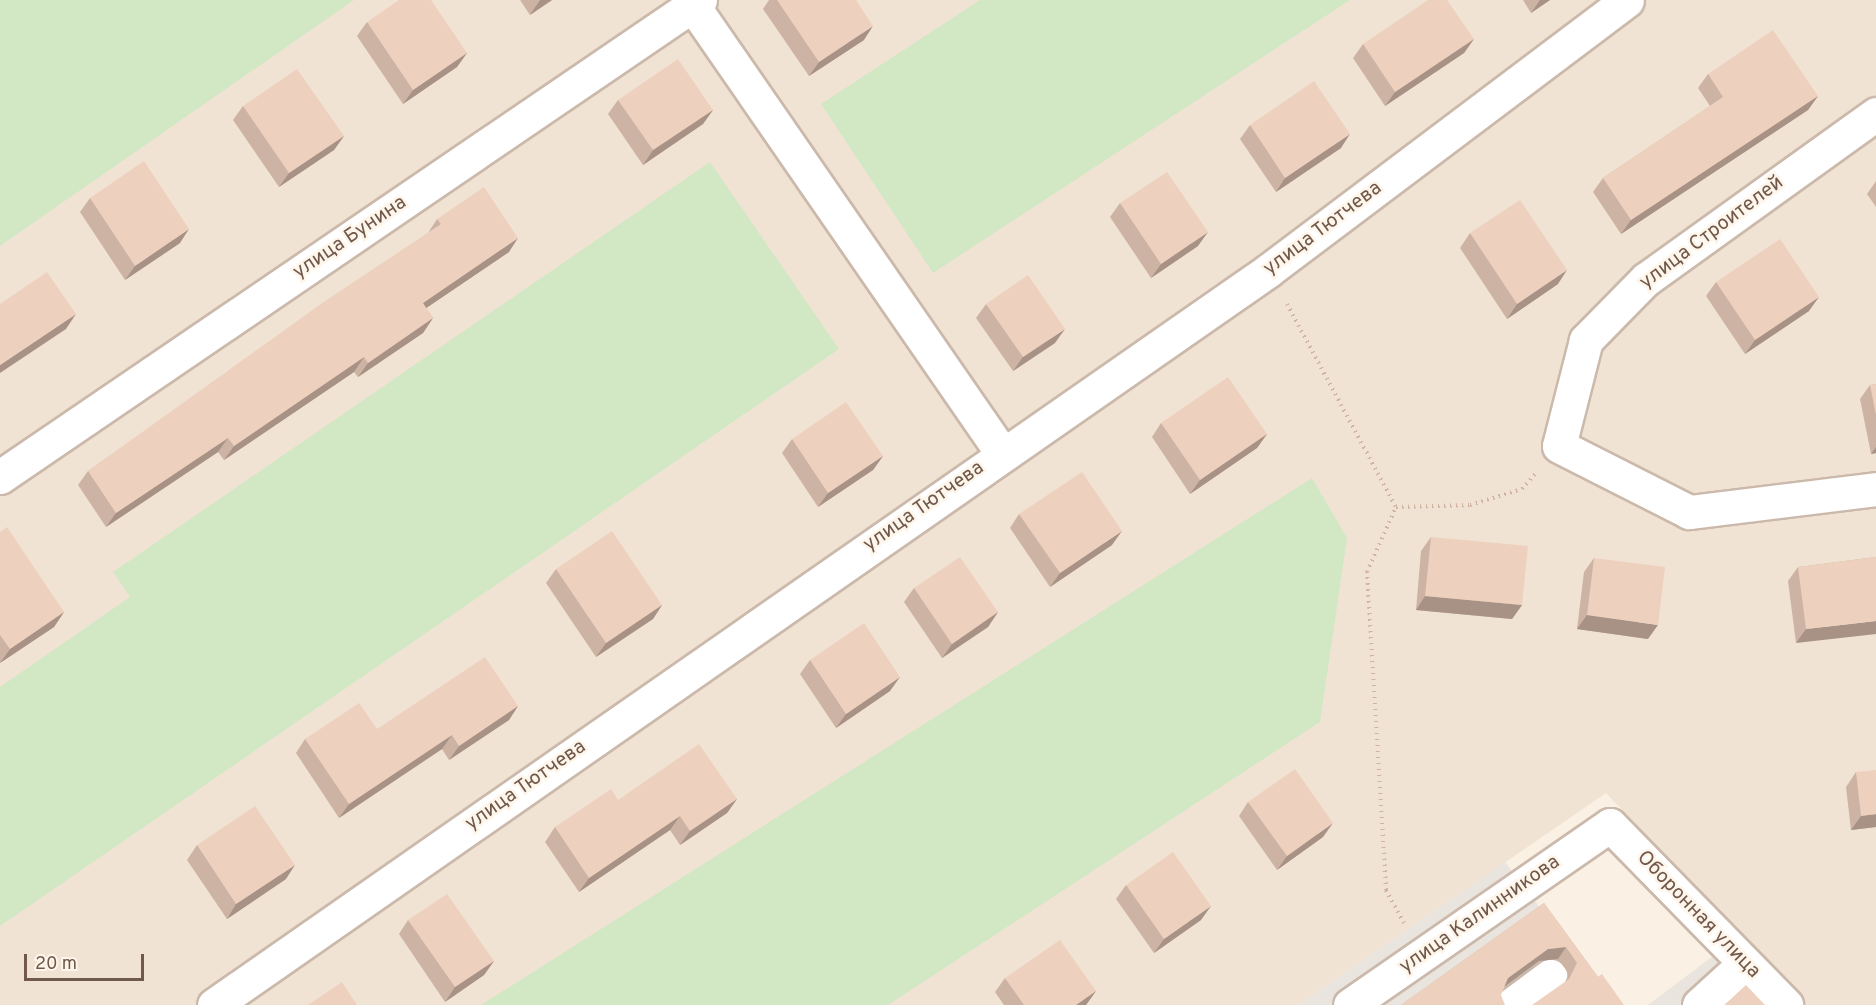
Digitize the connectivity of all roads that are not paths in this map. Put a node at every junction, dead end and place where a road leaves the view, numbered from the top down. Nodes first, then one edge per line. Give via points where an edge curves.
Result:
1 (1627, 0) edge
2 (694, 2) edge
3 (1876, 114) edge
4 (1002, 453) junction
5 (0, 477) edge
6 (1876, 489) edge
7 (1610, 825) joint
8 (1745, 963) junction
9 (1550, 976) dead end
10 (214, 1005) edge
11 (1350, 1005) edge
12 (1511, 1005) edge
13 (1700, 1005) edge
14 (1786, 1005) edge

1 - 4 street, улица Тютчева via 1269,270
2 - 4 street
2 - 5 street, улица Бунина
3 - 6 street, улица Строителей via 1646,279 1586,340 1559,446 1689,512
4 - 10 street, улица Тютчева
7 - 8 street, Оборонная улица
7 - 11 street, улица Калинникова
8 - 13 street
8 - 14 street, Оборонная улица
9 - 12 street

